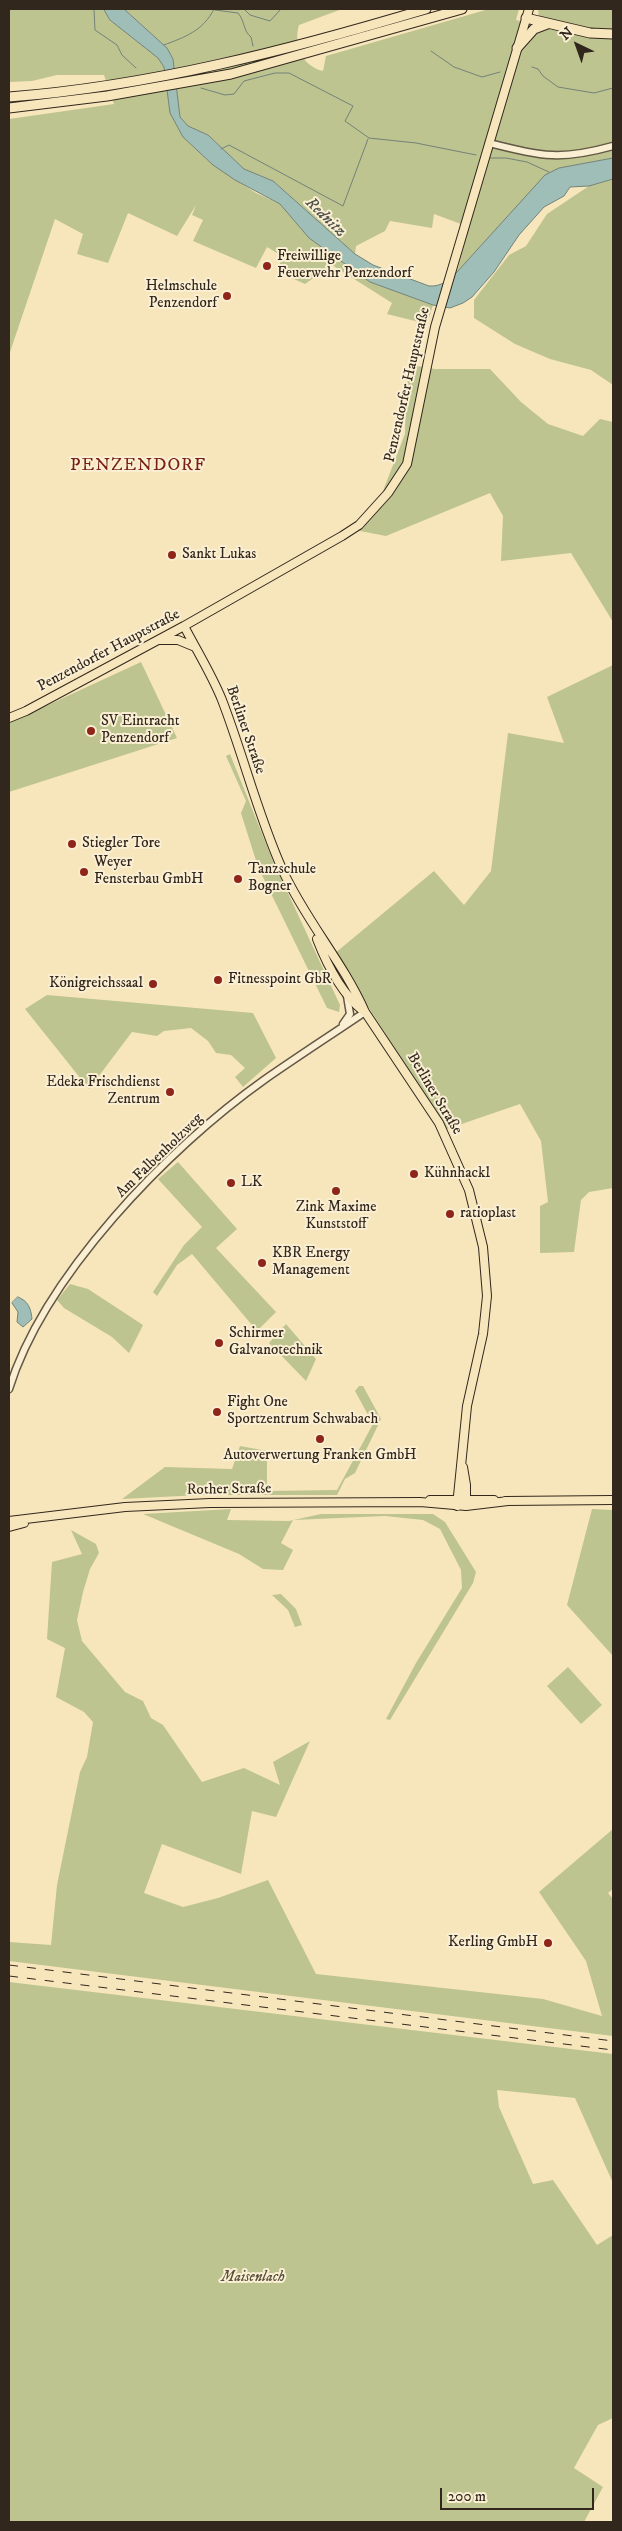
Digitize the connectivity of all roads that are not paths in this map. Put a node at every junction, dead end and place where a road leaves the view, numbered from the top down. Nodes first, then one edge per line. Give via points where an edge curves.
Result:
1 (426, 9) edge
2 (462, 9) edge
3 (529, 9) edge
4 (526, 18) junction
5 (548, 24) junction
6 (613, 34) edge
7 (322, 44) junction
8 (517, 48) junction
9 (106, 91) junction
10 (9, 97) edge
11 (9, 108) edge
12 (489, 143) junction
13 (613, 146) edge
14 (184, 626) junction
15 (157, 640) junction
16 (195, 647) junction
17 (9, 718) edge
18 (312, 926) junction
19 (346, 993) junction
20 (364, 1012) junction
21 (336, 1032) junction
22 (9, 1389) edge
23 (613, 1500) edge
24 (462, 1502) junction
25 (40, 1519) junction
26 (9, 1521) edge
27 (9, 1527) edge

1 - 7 highway
2 - 7 highway
3 - 4 main road, Penzendorfer Hauptstraße
4 - 5 highway
4 - 8 main road, Penzendorfer Hauptstraße
5 - 6 highway via 590,33
5 - 8 highway via 534,29
7 - 9 highway via 231,74
8 - 12 main road, Penzendorfer Hauptstraße
9 - 10 highway
9 - 11 highway
12 - 13 street via 556,157 585,154
12 - 14 main road, Penzendorfer Hauptstraße via 440,310 407,464 388,493 359,525
14 - 15 main road, Penzendorfer Hauptstraße
14 - 16 main road, Berliner Straße
15 - 16 main road via 178,640
15 - 17 main road, Penzendorfer Hauptstraße
16 - 18 main road, Berliner Straße via 222,702 283,872
18 - 19 main road, Berliner Straße via 330,968
18 - 20 main road, Berliner Straße via 357,994
19 - 20 main road, Berliner Straße
19 - 21 street via 350,1014
20 - 21 street, Am Falbenholzweg
20 - 24 main road, Berliner Straße via 439,1123 469,1190 483,1247 486,1296 483,1334 467,1406
21 - 22 street, Am Falbenholzweg via 252,1089 149,1180 79,1262 38,1321
23 - 24 main road, Rother Straße
24 - 25 main road, Rother Straße via 125,1507
25 - 26 main road, Rother Straße
25 - 27 main road, Rother Straße

